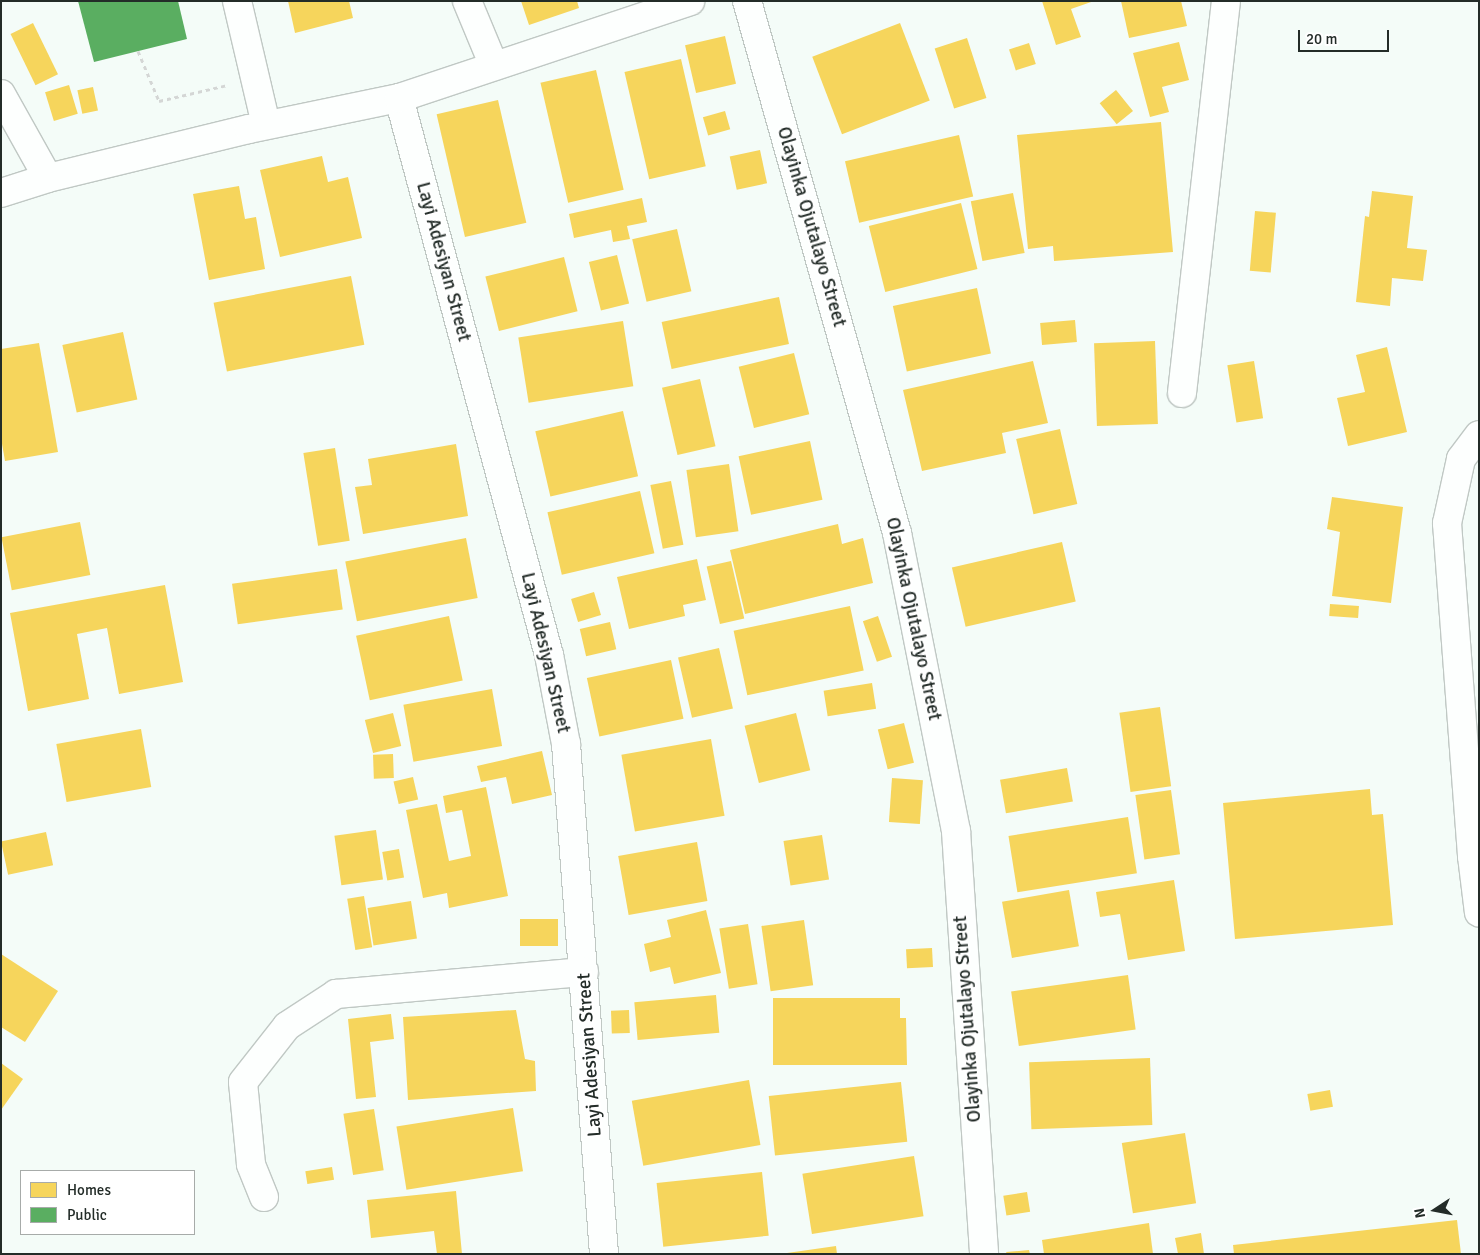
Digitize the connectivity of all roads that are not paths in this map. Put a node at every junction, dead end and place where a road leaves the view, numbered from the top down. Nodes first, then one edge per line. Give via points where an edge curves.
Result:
1 (236, 1) edge
2 (467, 1) edge
3 (690, 1) edge
4 (747, 1) edge
5 (1226, 1) edge
6 (494, 66) junction
7 (1, 94) edge
8 (399, 98) junction
9 (266, 125) junction
10 (48, 178) junction
11 (1, 193) edge
12 (1182, 393) dead end
13 (1479, 435) edge
14 (1476, 856) edge
15 (1479, 913) edge
16 (584, 972) junction
17 (264, 1197) dead end
18 (604, 1254) edge
19 (984, 1254) edge

1 - 9 street
2 - 6 street
3 - 6 street
4 - 19 street, Olayinka Ojutalayo Street via 897,533 956,832
5 - 12 street
6 - 8 street
7 - 10 street
8 - 9 street
8 - 16 street, Layi Adesiyan Street via 549,655 566,744
9 - 10 street
10 - 11 street
13 - 14 street via 1461,459 1447,523
14 - 15 street
16 - 17 street via 336,994 287,1026 244,1082 251,1164
16 - 18 street, Layi Adesiyan Street

